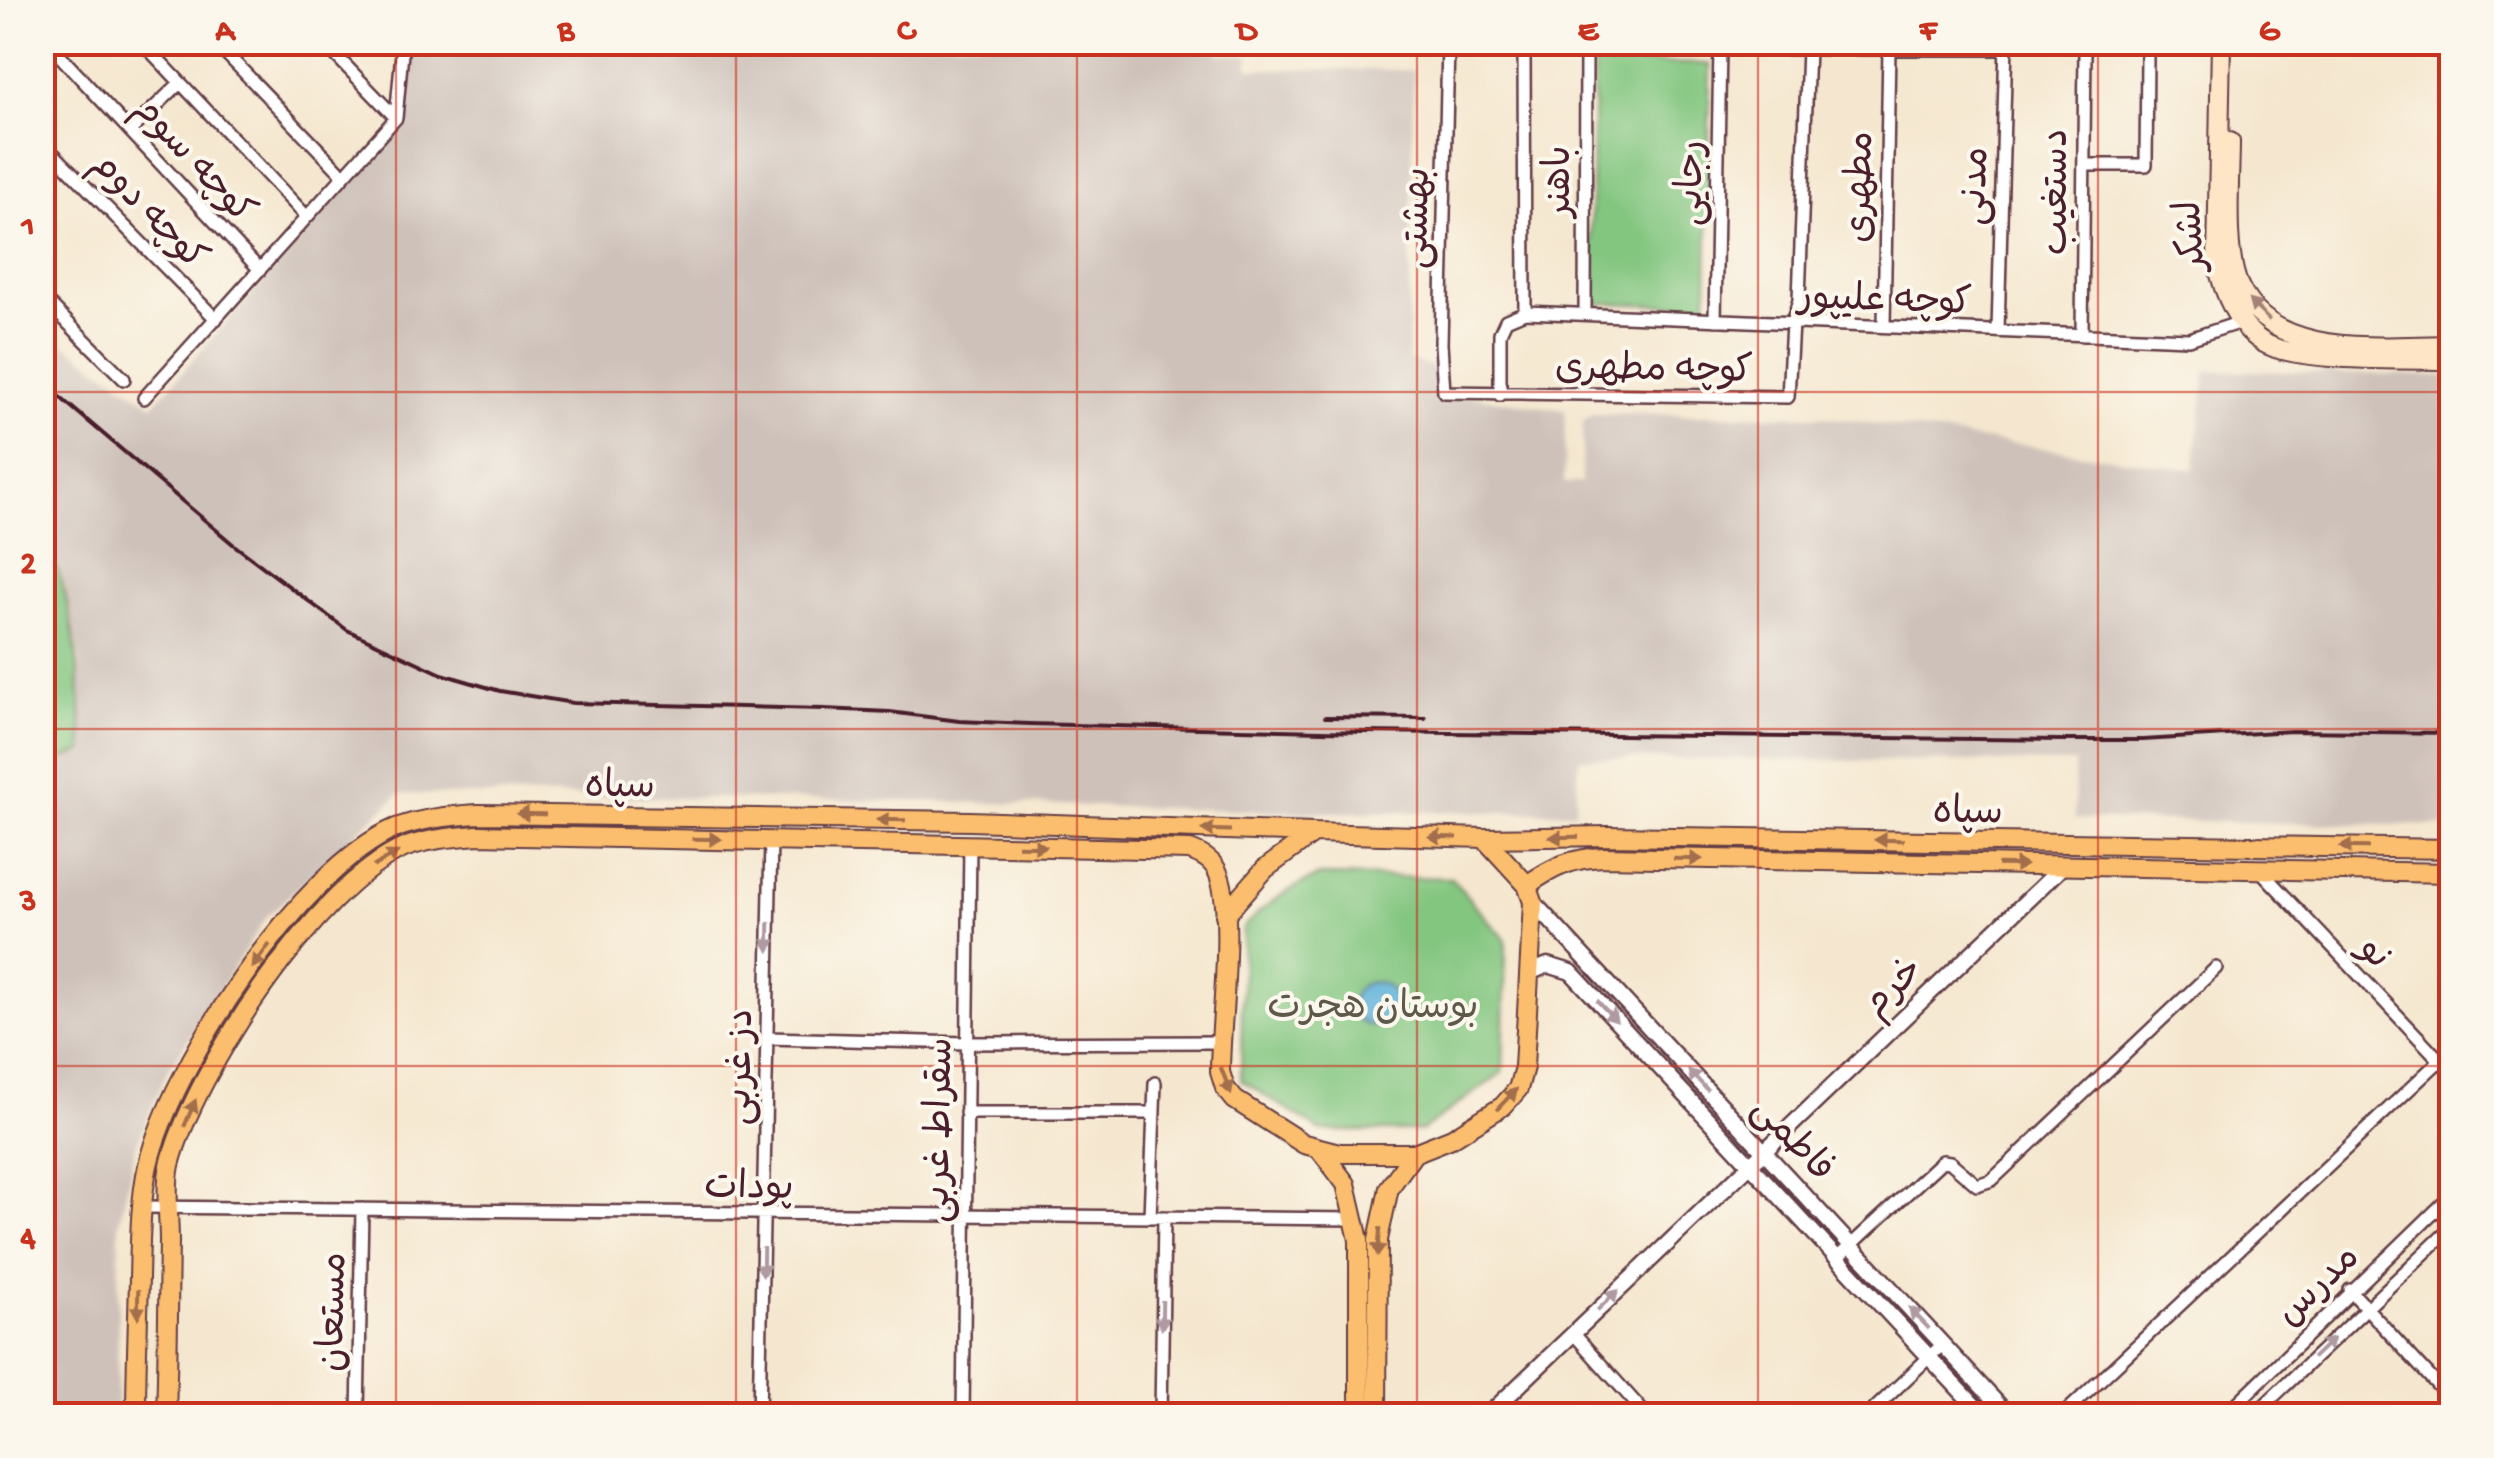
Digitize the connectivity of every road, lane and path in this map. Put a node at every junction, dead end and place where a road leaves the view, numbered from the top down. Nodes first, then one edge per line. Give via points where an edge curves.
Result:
1 (47, 42) edge
2 (142, 42) edge
3 (216, 42) edge
4 (323, 42) edge
5 (404, 42) edge
6 (1380, 42) edge
7 (2221, 42) edge
8 (2230, 42) edge
9 (1448, 45) edge
10 (2006, 46) edge
11 (1524, 48) junction
12 (1586, 48) junction
13 (1720, 48) junction
14 (1808, 48) junction
15 (1889, 48) junction
16 (2085, 50) dead end
17 (2146, 54) dead end
18 (180, 83) junction
19 (396, 118) junction
20 (130, 131) junction
21 (42, 142) edge
22 (2084, 165) junction
23 (344, 176) junction
24 (307, 217) junction
25 (260, 270) junction
26 (42, 296) edge
27 (1525, 312) junction
28 (1585, 314) junction
29 (216, 319) junction
30 (1715, 320) junction
31 (2241, 322) junction
32 (1792, 323) junction
33 (1884, 326) junction
34 (1998, 331) junction
35 (2082, 335) junction
36 (2452, 346) edge
37 (2452, 360) edge
38 (124, 379) dead end
39 (1444, 392) joint
40 (1500, 394) junction
41 (144, 398) dead end
42 (970, 822) junction
43 (1314, 833) junction
44 (1484, 838) junction
45 (771, 840) junction
46 (970, 844) junction
47 (2452, 848) edge
48 (2063, 866) junction
49 (2260, 870) junction
50 (2452, 874) edge
51 (1530, 894) junction
52 (1225, 915) junction
53 (2216, 968) dead end
54 (1529, 973) junction
55 (767, 1038) junction
56 (1220, 1042) junction
57 (967, 1043) junction
58 (2452, 1049) edge
59 (2440, 1060) junction
60 (2452, 1072) edge
61 (1155, 1082) dead end
62 (966, 1113) junction
63 (1154, 1113) junction
64 (1321, 1151) junction
65 (1764, 1151) junction
66 (1414, 1153) junction
67 (1750, 1164) junction
68 (2452, 1195) edge
69 (143, 1207) junction
70 (169, 1207) junction
71 (362, 1209) junction
72 (764, 1214) junction
73 (965, 1215) junction
74 (1157, 1217) junction
75 (1354, 1220) junction
76 (2452, 1227) edge
77 (1851, 1245) junction
78 (1837, 1258) junction
79 (2350, 1290) junction
80 (2367, 1307) junction
81 (1573, 1334) junction
82 (1943, 1344) junction
83 (1929, 1357) junction
84 (2452, 1401) edge
85 (169, 1412) edge
86 (135, 1414) edge
87 (2064, 1414) edge
88 (358, 1416) edge
89 (759, 1416) edge
90 (962, 1416) edge
91 (1161, 1416) edge
92 (1359, 1416) edge
93 (1378, 1416) edge
94 (1486, 1416) edge
95 (1647, 1416) edge
96 (1866, 1416) edge
97 (1984, 1416) edge
98 (2009, 1416) edge
99 (2224, 1416) edge
100 (2252, 1416) edge

1 - 20 street, کوچه سوم
2 - 18 street
3 - 23 street
4 - 19 street
5 - 19 street
6 - 9 street
7 - 31 main road, لشکر via 2217,262
36 -> 8 main road, لشکر via 2300,338 2260,316 2238,286 2230,239
9 - 11 street
9 - 39 street, بهشتی
10 - 15 street
10 - 34 street, مدنی
11 - 12 street
11 - 27 street
12 - 13 street
12 - 28 street, باهنر
13 - 14 street
13 - 30 street, رجایی
14 - 15 street
14 - 32 street via 1799,300
15 - 33 street, مطهری
16 - 22 street, دستغیب
17 - 22 street via 2146,165
18 - 20 street
18 - 24 street
19 - 23 street
20 - 25 street, کوچه سوم
21 - 29 street, کوچه دوم
22 - 35 street, دستغیب
23 - 24 street
24 - 25 street
25 - 29 street
26 - 38 street
27 - 28 street, کوچه علیپور
27 - 40 street via 1506,320 1500,333
28 - 30 street, کوچه علیپور
29 - 41 street
30 - 32 street, کوچه علیپور
31 - 35 street, کوچه علیپور via 2189,340
31 - 37 main road via 2266,344 2295,352
32 - 33 street, کوچه علیپور
32 - 40 street, کوچه مطهری via 1788,397
33 - 34 street, کوچه علیپور
34 - 35 street, کوچه علیپور
39 - 40 street, کوچه مطهری
43 -> 42 main road, سپاه
42 - 46 main road
42 -> 69 main road, سپاه via 478,814 395,829 351,855 311,893 236,991 170,1101 148,1165
44 -> 43 main road
43 - 52 main road via 1265,869
47 -> 44 main road, سپاه
44 - 51 main road
45 - 46 main road, سپاه
45 -> 55 street, دز غربی
70 -> 45 main road, سپاه via 169,1168 190,1110 227,1044 285,958 364,872 440,838
46 -> 52 main road, سپاه via 1190,850 1208,858 1218,874
46 - 57 street, سقراط غربی
48 - 49 main road, سپاه
51 -> 48 main road, سپاه via 1562,862 1580,858
48 - 65 street, خرم
49 - 50 main road, سپاه
49 - 59 street, نو
51 - 54 main road
65 -> 51 street, فاطمی
52 - 56 main road
53 - 77 street via 1992,1180 1976,1185 1942,1161
66 -> 54 main road via 1452,1138 1518,1089
54 -> 67 street, فاطمی via 1548,965 1571,972
55 - 57 street
55 - 72 street, دز غربی
56 - 57 street
56 -> 64 main road via 1220,1072 1236,1100
57 - 62 street, سقراط غربی
58 - 59 street
59 - 60 street, نو
59 - 87 street
61 - 63 street
62 - 63 street
62 - 73 street, سقراط غربی
63 - 74 street
64 - 66 main road
64 - 75 main road via 1346,1184
65 - 67 street, خرم
65 - 77 street, فاطمی
66 -> 93 main road via 1389,1188 1378,1240
67 - 78 street, فاطمی
81 -> 67 street
68 - 79 street, مدرس
69 - 70 street, پودات
69 -> 86 main road, سپاه
70 - 71 street, پودات
70 - 85 main road, سپاه
71 - 72 street, پودات
71 - 88 street, مستعان
72 - 73 street, پودات
72 -> 89 street, دز غربی
73 - 74 street, پودات
73 - 90 street, سقراط غربی
74 - 75 street, پودات
74 -> 91 street
75 - 92 main road
76 - 80 street, مدرس
77 - 78 street
82 -> 77 street, فاطمی
78 - 83 street, فاطمی
79 - 80 street
79 - 99 street, مدرس
80 - 84 street
100 -> 80 street, مدرس
81 - 94 street
81 - 95 street
82 - 83 street
82 - 98 street, فاطمی
83 - 96 street
83 - 97 street, فاطمی

